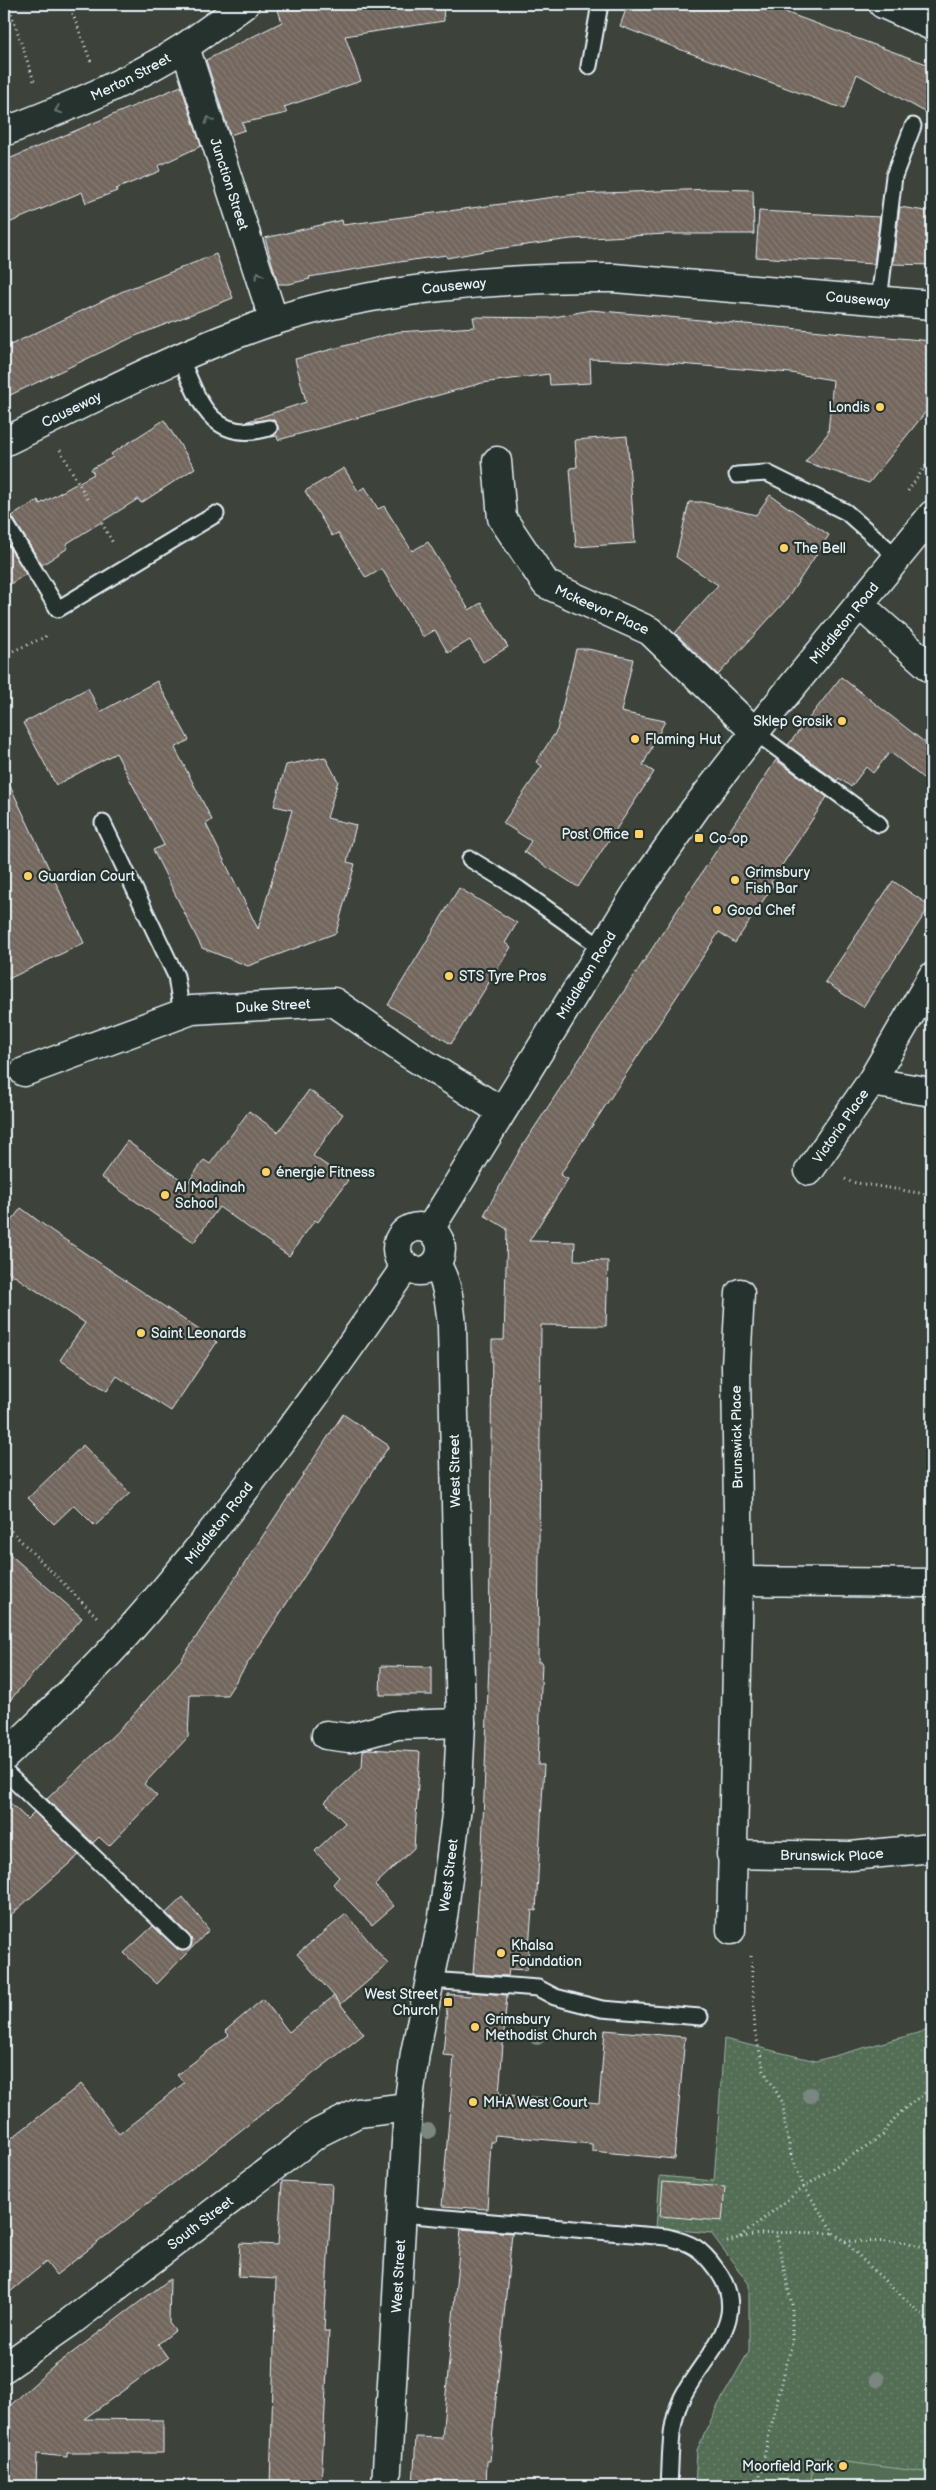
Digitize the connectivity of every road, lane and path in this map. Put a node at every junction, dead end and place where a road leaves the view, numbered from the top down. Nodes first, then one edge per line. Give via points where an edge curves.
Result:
1 (8, 4) edge
2 (69, 4) edge
3 (245, 4) edge
4 (600, 4) edge
5 (883, 4) edge
6 (932, 26) edge
7 (185, 47) junction
8 (588, 66) dead end
9 (102, 90) junction
10 (46, 115) junction
11 (913, 126) dead end
12 (4, 132) edge
13 (879, 300) junction
14 (932, 305) edge
15 (274, 321) junction
16 (181, 359) junction
17 (45, 423) junction
18 (269, 428) dead end
19 (4, 442) edge
20 (932, 457) edge
21 (497, 461) dead end
22 (932, 473) edge
23 (738, 475) dead end
24 (89, 502) dead end
25 (216, 514) dead end
26 (932, 515) edge
27 (4, 521) edge
28 (898, 558) junction
29 (860, 605) junction
30 (58, 609) junction
31 (4, 655) edge
32 (932, 669) edge
33 (755, 732) junction
34 (103, 823) dead end
35 (878, 824) dead end
36 (470, 859) dead end
37 (602, 948) junction
38 (932, 977) edge
39 (182, 1014) junction
40 (24, 1072) dead end
41 (871, 1082) junction
42 (932, 1092) edge
43 (501, 1111) junction
44 (812, 1166) joint
45 (932, 1195) edge
46 (430, 1229) junction
47 (436, 1264) junction
48 (406, 1266) junction
49 (740, 1292) dead end
50 (4, 1524) edge
51 (739, 1581) junction
52 (932, 1583) edge
53 (120, 1641) junction
54 (461, 1723) junction
55 (326, 1735) dead end
56 (4, 1757) edge
57 (4, 1771) edge
58 (932, 1848) edge
59 (731, 1854) junction
60 (731, 1930) dead end
61 (183, 1942) dead end
62 (750, 1949) dead end
63 (430, 1980) junction
64 (700, 2018) dead end
65 (932, 2089) edge
66 (408, 2107) junction
67 (804, 2187) junction
68 (401, 2214) junction
69 (776, 2233) junction
70 (834, 2233) junction
71 (740, 2237) junction
72 (845, 2241) junction
73 (932, 2250) edge
74 (704, 2252) junction
75 (932, 2324) edge
76 (4, 2368) edge
77 (386, 2486) edge
78 (669, 2486) edge
79 (758, 2486) edge

1 - 10 path
2 - 9 path
3 - 7 street, Merton Street
4 - 8 lane
5 - 6 street
7 - 9 street, Merton Street
15 -> 7 street, Junction Street
9 -> 10 street, Merton Street
10 - 12 street, Merton Street
11 - 13 lane via 894,176
13 - 14 street, Causeway
13 - 15 street, Causeway via 672,282 564,278 448,287 368,298
15 - 16 street, Causeway
16 - 17 street, Causeway
16 - 18 lane via 204,410 214,420 233,429 258,431
17 - 19 street, Causeway
17 - 24 path
20 - 22 path via 925,467
21 - 33 street, Mckeevor Place via 502,518 546,584 650,631
23 - 28 lane via 768,472 846,512
25 - 30 lane
26 - 28 street, Middleton Road
27 - 30 lane
28 - 29 street, Middleton Road
29 - 32 street
29 - 33 street, Middleton Road
30 - 31 path via 46,637
33 - 35 lane
33 - 37 street, Middleton Road via 694,809
34 - 39 lane via 176,976
36 - 37 lane via 519,889
37 - 43 street, Middleton Road
38 - 41 street, Victoria Place
39 - 40 street, Duke Street
39 - 43 street, Duke Street via 192,1010 334,1002 409,1054
41 - 42 street, Victoria Place
41 - 44 street, Victoria Place
43 - 46 street, Middleton Road
44 - 45 path via 851,1182
46 - 47 street via 441,1242 442,1250
46 - 48 street via 418,1226 402,1235 397,1249
47 - 48 street via 420,1271
47 - 54 street, West Street via 444,1279 452,1326
48 - 53 street, Middleton Road via 282,1443 198,1551
49 - 51 street, Brunswick Place via 736,1365
50 - 53 path
51 - 52 street
51 - 59 street, Brunswick Place
53 - 56 street, Middleton Road
54 - 55 street via 397,1725 349,1738
54 - 63 street, West Street via 452,1860
57 - 61 lane
58 - 59 street, Brunswick Place via 874,1855
59 - 60 street, Brunswick Place
62 - 67 path via 755,2031 762,2063 783,2103 784,2126
63 - 64 lane via 538,1988 554,1998 602,2009
63 - 66 street, West Street
65 - 67 path via 912,2101 890,2122 883,2135
66 - 68 street, West Street
66 - 76 street, South Street via 358,2113 318,2133 70,2322
67 - 70 path
67 - 71 path
68 - 74 lane via 667,2237 687,2242
68 - 77 street, West Street
69 - 70 path
69 - 71 path
69 - 79 path via 792,2304 792,2343
70 - 72 path
71 - 74 path
72 - 73 path via 904,2242
72 - 75 path
74 - 78 lane via 726,2282 730,2298 728,2319 724,2336 681,2400 674,2419

